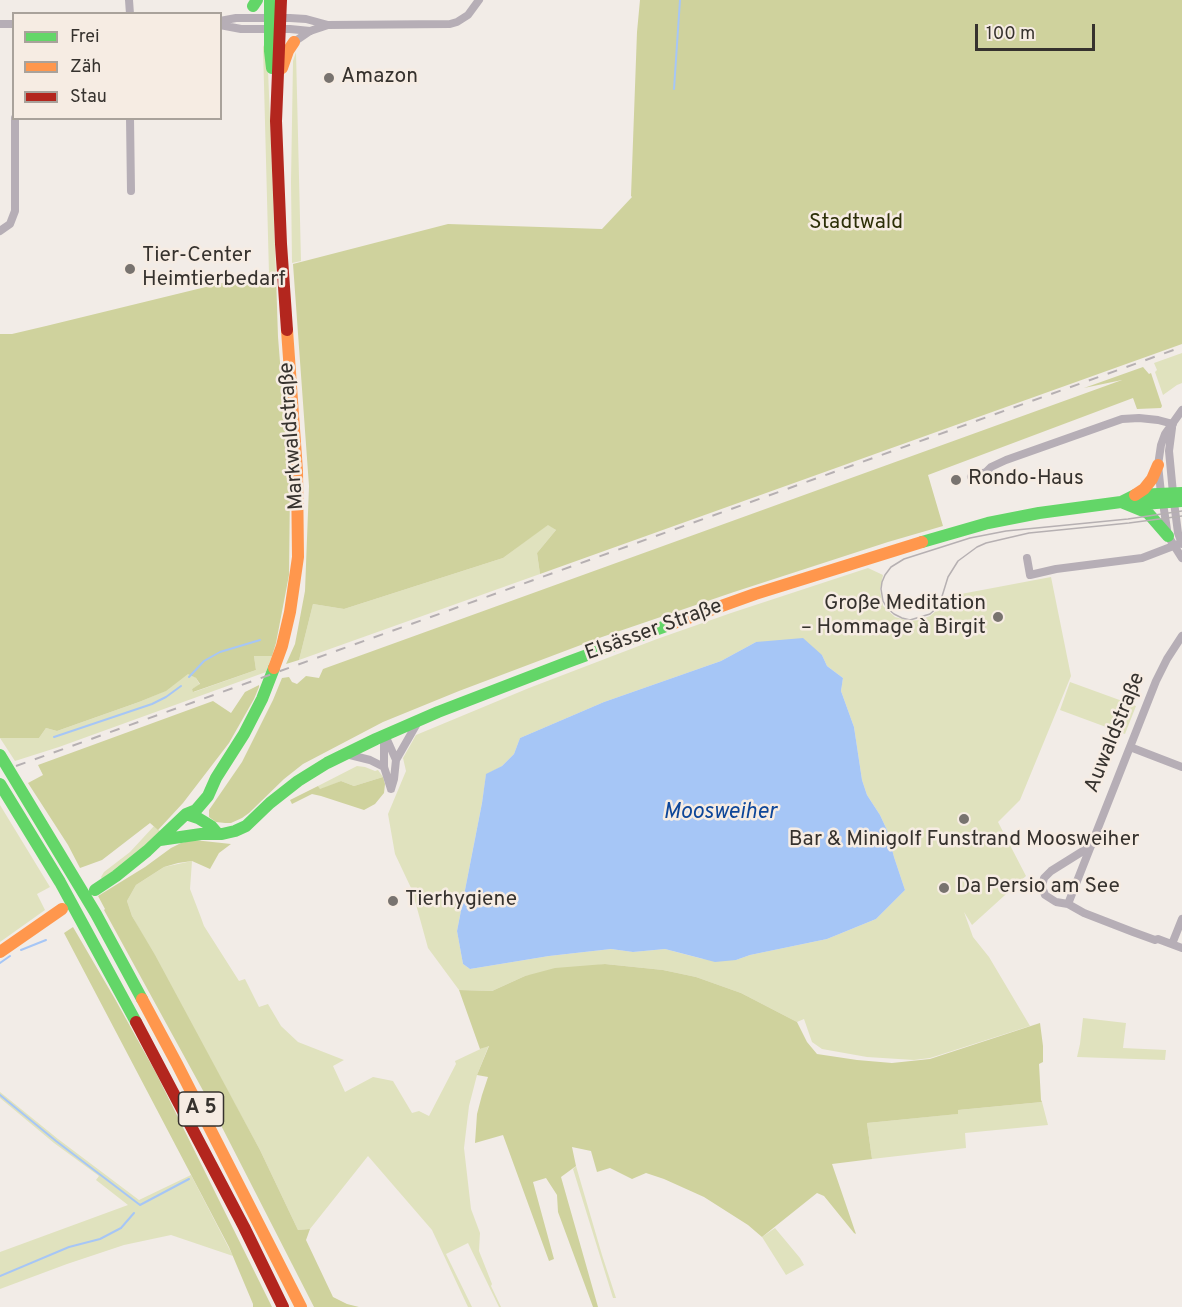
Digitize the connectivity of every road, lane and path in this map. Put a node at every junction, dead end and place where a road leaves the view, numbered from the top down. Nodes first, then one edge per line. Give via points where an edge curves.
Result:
1 (270, 0) edge
2 (281, 0) edge
3 (479, 0) edge
4 (255, 3) edge
5 (236, 18) junction
6 (222, 22) edge
7 (222, 23) edge
8 (275, 23) junction
9 (328, 25) junction
10 (310, 31) junction
11 (294, 42) joint
12 (277, 77) junction
13 (15, 120) edge
14 (130, 120) edge
15 (131, 191) dead end
16 (0, 231) edge
17 (1182, 410) edge
18 (1173, 424) junction
19 (1158, 465) junction
20 (971, 477) dead end
21 (1173, 497) edge
22 (1129, 501) junction
23 (1177, 542) edge
24 (1027, 558) dead end
25 (1182, 558) edge
26 (1182, 636) edge
27 (419, 720) junction
28 (384, 735) junction
29 (1130, 747) junction
30 (346, 754) junction
31 (0, 755) edge
32 (396, 760) junction
33 (384, 767) junction
34 (1182, 767) edge
35 (2, 787) edge
36 (186, 814) junction
37 (217, 833) junction
38 (201, 834) junction
39 (160, 840) junction
40 (1091, 846) junction
41 (95, 890) dead end
42 (1068, 904) junction
43 (62, 909) dead end
44 (1182, 919) edge
45 (1172, 944) junction
46 (1182, 948) edge
47 (0, 952) edge
48 (283, 1307) edge
49 (301, 1307) edge

1 - 8 main road, Markwaldstraße
2 - 8 main road, Markwaldstraße
3 - 9 street via 468,15 450,24
4 - 5 street
5 - 6 street
5 - 8 street
7 - 8 street via 241,28
8 - 9 street via 306,19
8 - 10 street
8 - 12 main road, Markwaldstraße via 270,51
9 - 10 street
10 - 11 street
11 - 12 main road
12 - 36 main road, Markwaldstraße via 281,244 297,471 295,584 282,646 262,699 208,796
13 - 16 street via 15,210 10,224
14 - 15 street
17 - 18 street
18 - 19 street via 1165,434
18 - 20 street via 1122,419 1006,460
18 - 21 street via 1169,451
19 - 21 street
19 - 22 main road via 1144,489
21 - 22 main road, Elsässer Straße
21 - 23 street
21 - 23 street
22 - 23 main road via 1148,513
22 - 27 main road, Elsässer Straße via 1003,519 874,556 602,649
23 - 24 street via 1142,558 1030,575
23 - 25 street
26 - 29 street, Auwaldstraße via 1156,681
27 - 28 main road, Elsässer Straße
27 - 32 street
28 - 30 main road, Elsässer Straße
28 - 32 street
28 - 33 street
29 - 34 street
29 - 40 street, Auwaldstraße
30 - 33 street
30 - 37 main road, Elsässer Straße via 293,784 246,826
31 - 49 main road, A 5 via 96,914
32 - 33 street via 391,789
35 - 48 main road, A 5 via 60,882 163,1071
36 - 37 main road
36 - 38 main road via 190,826
36 - 39 main road, Markwaldstraße
37 - 38 main road, Elsässer Straße
38 - 39 main road, Elsässer Straße
39 - 41 main road, Markwaldstraße
40 - 42 street, Auwaldstraße
40 - 42 street via 1044,878 1046,895
42 - 45 street
43 - 47 main road
44 - 45 street
45 - 46 street

